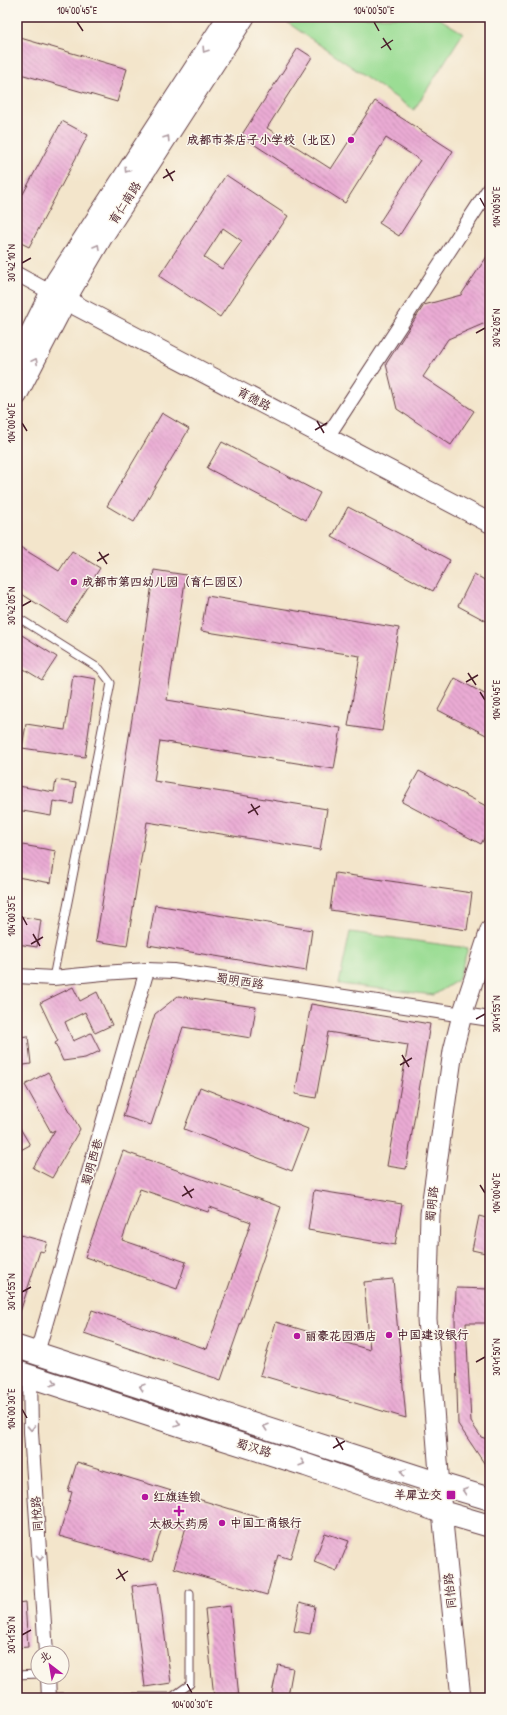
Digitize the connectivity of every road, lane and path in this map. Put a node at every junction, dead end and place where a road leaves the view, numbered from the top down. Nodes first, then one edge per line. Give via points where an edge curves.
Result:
1 (227, 17) edge
2 (245, 17) edge
3 (490, 188) edge
4 (17, 274) edge
5 (58, 296) junction
6 (17, 359) edge
7 (17, 396) edge
8 (327, 437) junction
9 (490, 523) edge
10 (17, 617) edge
11 (490, 930) edge
12 (147, 970) junction
13 (17, 976) edge
14 (53, 978) junction
15 (462, 1015) junction
16 (490, 1019) edge
17 (27, 1350) edge
18 (23, 1373) edge
19 (440, 1484) junction
20 (490, 1499) edge
21 (442, 1512) junction
22 (490, 1526) edge
23 (190, 1593) dead end
24 (45, 1645) edge
25 (30, 1674) edge
26 (17, 1675) edge
27 (48, 1685) edge
28 (49, 1697) edge
29 (461, 1698) edge

1 -> 5 street via 56,280
5 -> 2 street, 育仁南路 via 103,237
3 - 8 street
4 - 5 street, 育德路
5 - 6 street
7 -> 5 street, 育仁南路
5 - 8 street, 育德路
8 - 9 street, 育德路
10 - 14 lane via 100,669 111,683
11 - 15 street, 蜀明路
12 - 14 street, 蜀明西路
12 - 15 street, 蜀明西路 via 173,971
12 - 17 street, 蜀明西巷
13 - 14 street, 蜀明西路
15 - 16 street, 蜀明西路
15 - 19 street, 蜀明路 via 453,1051 430,1214 427,1319
19 -> 17 main road, 蜀汉路
18 -> 21 main road, 蜀汉路
18 -> 24 street, 同悦路 via 32,1432
20 -> 19 main road, 蜀汉路
19 - 21 street, 同怡路
21 - 22 main road, 蜀汉路
21 - 29 street, 同怡路
23 - 28 lane via 190,1684 172,1698
25 - 26 lane
27 - 28 street

